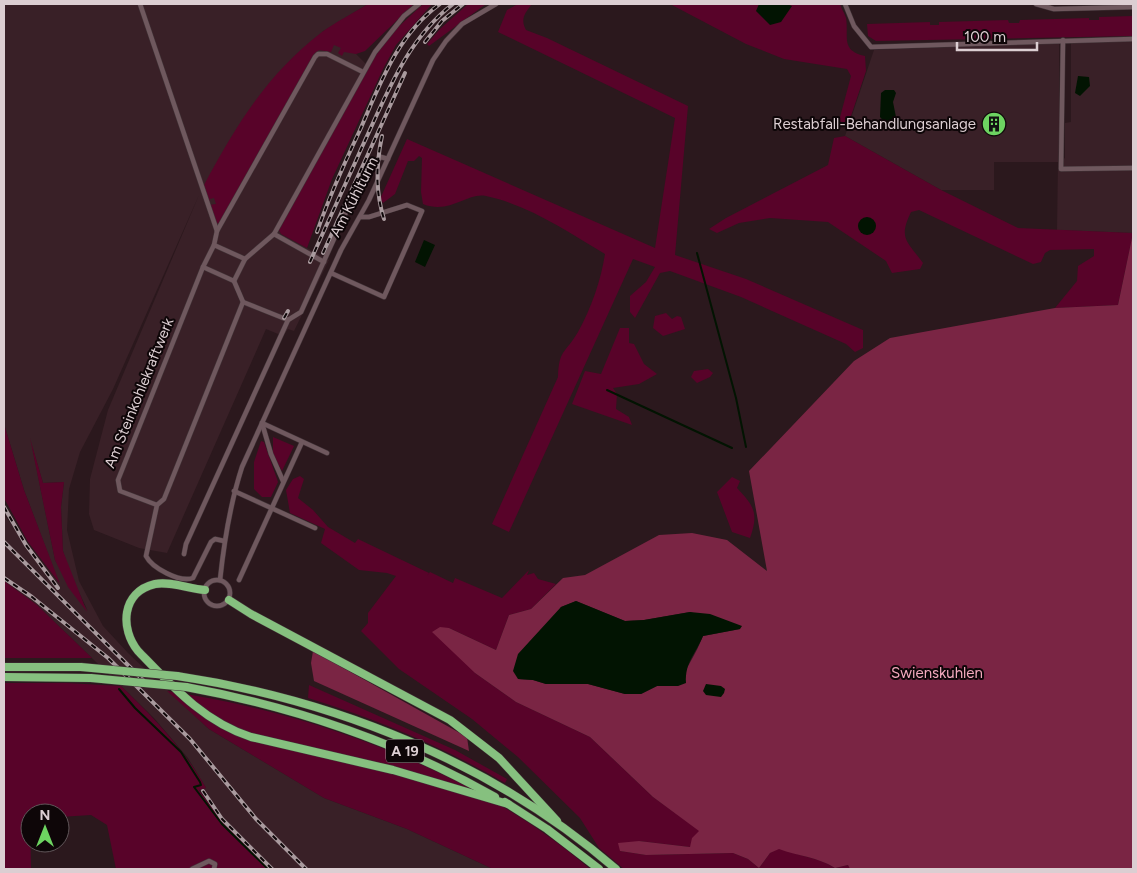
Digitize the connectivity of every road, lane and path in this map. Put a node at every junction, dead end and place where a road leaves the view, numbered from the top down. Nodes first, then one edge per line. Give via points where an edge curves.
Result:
1 (140, 4) edge
2 (419, 4) edge
3 (496, 4) edge
4 (844, 4) edge
5 (1036, 4) edge
6 (1133, 8) edge
7 (1133, 39) edge
8 (1062, 40) junction
9 (363, 72) junction
10 (388, 159) junction
11 (1133, 168) edge
12 (360, 218) junction
13 (217, 231) junction
14 (274, 234) junction
15 (214, 245) junction
16 (245, 259) junction
17 (324, 262) junction
18 (203, 267) junction
19 (331, 273) junction
20 (234, 281) junction
21 (243, 302) junction
22 (288, 320) junction
23 (262, 423) junction
24 (302, 442) junction
25 (327, 454) dead end
26 (283, 481) junction
27 (234, 491) junction
28 (157, 505) junction
29 (270, 507) junction
30 (315, 528) dead end
31 (224, 541) junction
32 (184, 554) dead end
33 (220, 580) junction
34 (239, 580) dead end
35 (205, 590) junction
36 (229, 600) junction
37 (4, 667) edge
38 (4, 677) edge
39 (508, 804) junction
40 (563, 828) junction
41 (192, 869) edge
42 (214, 869) edge
43 (599, 869) edge
44 (616, 869) edge

1 - 13 street
2 - 9 street via 387,36
3 - 10 street, Am Kühlturm via 462,24 440,49
4 - 8 street via 854,26 871,47
5 - 6 street via 1054,9
7 - 8 street
8 - 11 street via 1061,169
9 - 13 street, Am Steinkohlekraftwerk via 327,54 315,57
9 - 14 street
10 - 12 street, Am Kühlturm
10 - 17 street via 381,157 365,170
12 - 19 street, Am Kühlturm
12 - 19 street via 407,205 422,211 384,297
13 - 15 street, Am Steinkohlekraftwerk
14 - 16 street
14 - 17 street
15 - 16 street
15 - 18 street, Am Steinkohlekraftwerk
16 - 20 street
17 - 22 street via 301,312
18 - 20 street
18 - 28 street, Am Steinkohlekraftwerk via 118,480 120,491
19 - 23 street, Am Kühlturm
20 - 21 street
21 - 22 street
21 - 28 street via 164,499
22 - 32 street
23 - 24 street
23 - 26 street
23 - 27 street, Am Kühlturm
24 - 25 street
24 - 26 street
26 - 29 street
27 - 29 street
27 - 31 street, Am Kühlturm
28 - 31 street via 146,556 152,564 182,580 193,578 211,542 215,539
29 - 30 street
29 - 34 street
31 - 33 street, Am Kühlturm
33 - 35 street via 209,583
33 - 36 street via 229,588
35 - 36 street via 207,601 214,606
35 - 39 highway via 166,584 145,588 130,602 125,621 131,642 138,651 208,718 251,737 402,773
36 - 40 highway via 423,704 470,734 525,784
37 - 40 highway, A 19, bridge via 81,667 178,676 321,708 432,752 479,776
38 - 39 highway, A 19, bridge via 92,678 186,687 273,705 358,732 416,756
39 - 43 highway, A 19
40 - 44 highway, A 19
41 - 42 street via 209,861 215,864

